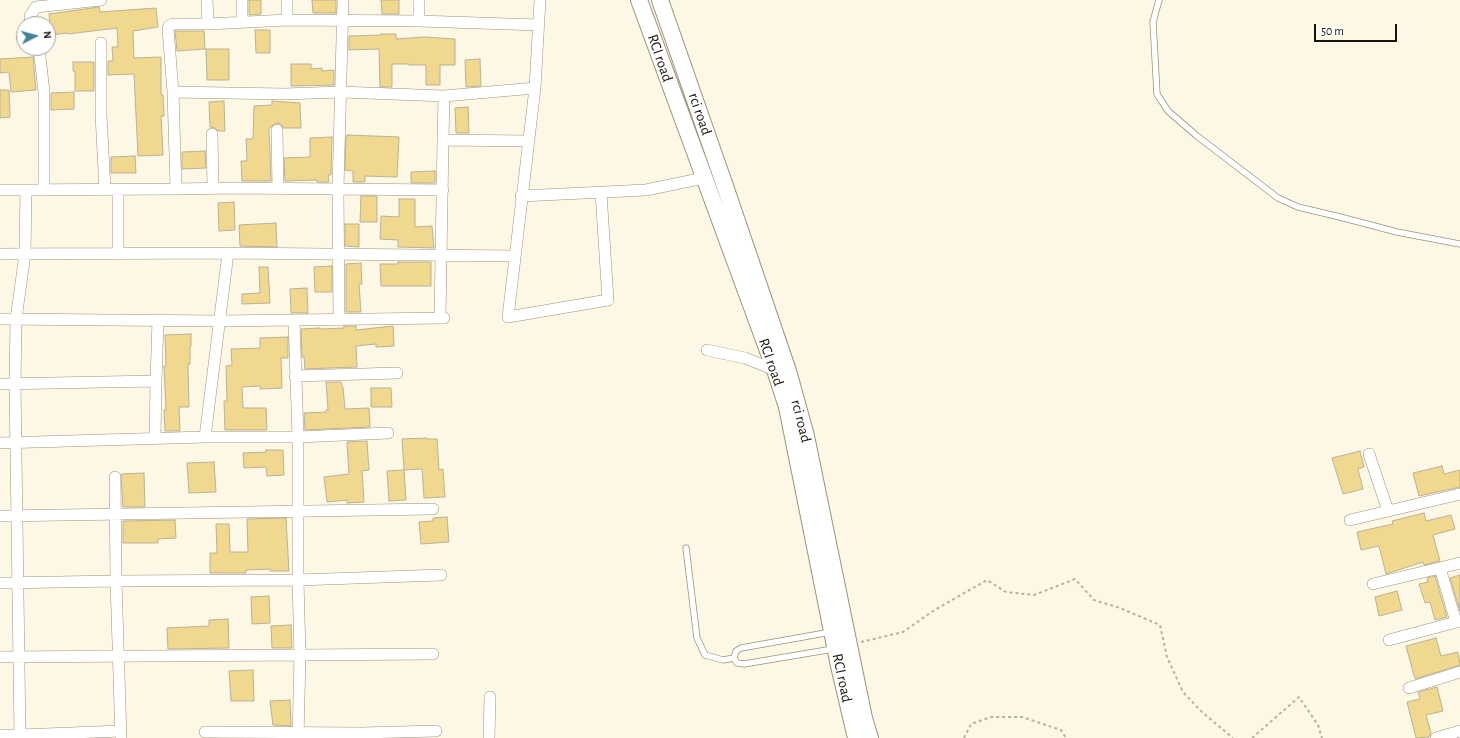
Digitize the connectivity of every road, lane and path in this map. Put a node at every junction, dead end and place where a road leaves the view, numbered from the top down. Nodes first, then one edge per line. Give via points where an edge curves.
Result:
1 (101, 0) edge
2 (207, 0) edge
3 (242, 0) edge
4 (287, 0) edge
5 (343, 0) edge
6 (419, 0) edge
7 (540, 0) edge
8 (639, 0) edge
9 (660, 0) edge
10 (1159, 0) edge
11 (30, 16) edge
12 (343, 19) junction
13 (287, 20) junction
14 (419, 21) junction
15 (242, 22) junction
16 (208, 24) junction
17 (539, 25) junction
18 (101, 43) dead end
19 (40, 56) edge
20 (535, 88) junction
21 (173, 92) junction
22 (342, 92) junction
23 (444, 96) junction
24 (703, 122) junction
25 (686, 129) junction
26 (277, 130) dead end
27 (212, 134) dead end
28 (442, 140) junction
29 (528, 141) junction
30 (704, 178) junction
31 (118, 188) junction
32 (213, 188) junction
33 (278, 188) junction
34 (105, 189) junction
35 (176, 189) junction
36 (338, 189) junction
37 (0, 190) edge
38 (26, 190) junction
39 (44, 190) junction
40 (443, 190) junction
41 (601, 193) junction
42 (521, 196) junction
43 (1460, 244) edge
44 (228, 253) junction
45 (338, 253) junction
46 (0, 254) edge
47 (25, 254) junction
48 (118, 254) junction
49 (441, 254) junction
50 (514, 256) junction
51 (0, 319) edge
52 (16, 319) junction
53 (339, 319) junction
54 (158, 320) junction
55 (294, 320) junction
56 (220, 321) junction
57 (707, 350) dead end
58 (775, 370) junction
59 (397, 374) dead end
60 (295, 376) junction
61 (156, 381) junction
62 (0, 384) edge
63 (16, 384) junction
64 (388, 433) dead end
65 (205, 437) junction
66 (298, 437) junction
67 (155, 439) junction
68 (0, 443) edge
69 (16, 443) junction
70 (1369, 454) dead end
71 (116, 477) dead end
72 (1460, 494) edge
73 (433, 508) dead end
74 (299, 511) junction
75 (1388, 511) junction
76 (116, 514) junction
77 (0, 516) edge
78 (18, 516) junction
79 (1350, 520) dead end
80 (818, 530) junction
81 (686, 548) dead end
82 (1460, 563) edge
83 (1440, 568) junction
84 (441, 575) dead end
85 (298, 580) junction
86 (116, 581) junction
87 (18, 582) junction
88 (0, 583) edge
89 (1374, 584) dead end
90 (1458, 621) edge
91 (832, 632) junction
92 (1389, 640) dead end
93 (842, 647) junction
94 (433, 654) dead end
95 (300, 655) junction
96 (118, 656) junction
97 (0, 657) edge
98 (20, 657) junction
99 (734, 658) junction
100 (1460, 672) edge
101 (1409, 688) dead end
102 (490, 697) dead end
103 (436, 731) dead end
104 (1460, 731) edge
105 (205, 732) dead end
106 (121, 734) edge
107 (0, 735) edge
108 (298, 735) edge
109 (362, 736) edge
110 (20, 737) edge
111 (489, 738) edge
112 (856, 738) edge
113 (870, 738) edge
114 (964, 738) edge
115 (1066, 738) edge
116 (1233, 738) edge
117 (1252, 738) edge
118 (1322, 738) edge
119 (1436, 738) edge

1 - 11 street via 36,7
2 - 16 street
3 - 15 street
4 - 13 street
5 - 12 street
6 - 14 street
7 - 17 street
8 - 25 main road, RCI road
9 - 24 main road, rci road
10 - 43 lane via 1152,22 1157,94 1168,111 1197,136 1278,198 1298,207 1397,232
12 - 13 street
12 - 14 street
12 - 22 street
13 - 15 street
14 - 17 street
15 - 16 street
16 - 21 street via 169,26
17 - 20 street
18 - 34 street
19 - 39 street via 44,92
20 - 23 street
20 - 29 street
21 - 22 street
21 - 35 street
22 - 23 street
22 - 36 street
23 - 28 street
24 - 25 main road
24 - 80 main road, rci road via 788,371 806,436
25 - 30 main road, RCI road
26 - 33 street
27 - 32 street
28 - 29 street
28 - 40 street
29 - 42 street
30 - 41 street via 646,190
30 - 58 main road, RCI road
31 - 34 street
31 - 35 street
31 - 48 street
32 - 33 street
32 - 35 street
33 - 36 street
34 - 39 street
36 - 40 street
36 - 45 street
37 - 38 street
38 - 39 street
38 - 47 street
40 - 49 street
41 - 42 street
41 - 50 street via 608,300 508,317
42 - 50 street
44 - 45 street
44 - 48 street
44 - 56 street
45 - 49 street
45 - 53 street
46 - 47 street
47 - 48 street
47 - 52 street
49 - 50 street
49 - 53 street via 442,318
51 - 52 street
52 - 54 street
52 - 63 street
53 - 55 street
54 - 56 street
54 - 61 street
55 - 56 street
55 - 60 street
56 - 65 street
57 - 58 street via 745,358
58 - 80 main road, RCI road
59 - 60 street
60 - 66 street
61 - 63 street
61 - 67 street
62 - 63 street
63 - 69 street
64 - 66 street
65 - 66 street
65 - 67 street
66 - 74 street
67 - 69 street
68 - 69 street
69 - 78 street
70 - 75 street
71 - 76 street
72 - 75 street
73 - 74 street
74 - 76 street
74 - 85 street
75 - 79 street
76 - 78 street
76 - 86 street
77 - 78 street
78 - 87 street
80 - 91 main road, RCI road
80 - 93 main road, rci road
81 - 99 lane via 697,638 705,655 723,660
82 - 83 street
83 - 89 street
83 - 90 street
84 - 85 street
85 - 86 street
85 - 95 street
86 - 87 street
86 - 96 street
87 - 88 street
87 - 98 street
90 - 92 street
91 - 93 main road, RCI road
91 - 99 lane via 741,648 736,651
93 - 99 lane via 744,664 737,663
93 - 112 main road, RCI road
93 - 113 main road, rci road
93 - 116 path via 903,632 933,611 987,580 1006,592 1034,595 1075,579 1094,600 1160,625 1168,657 1183,692
94 - 95 street
95 - 96 street
95 - 108 street
96 - 98 street
96 - 106 street
97 - 98 street
98 - 110 street
100 - 101 street
102 - 111 street
103 - 109 street
104 - 119 street
105 - 108 street
106 - 110 street
107 - 110 street
108 - 109 street
114 - 115 path via 971,724 991,717 1022,717 1061,730
117 - 118 path via 1299,697 1318,725

